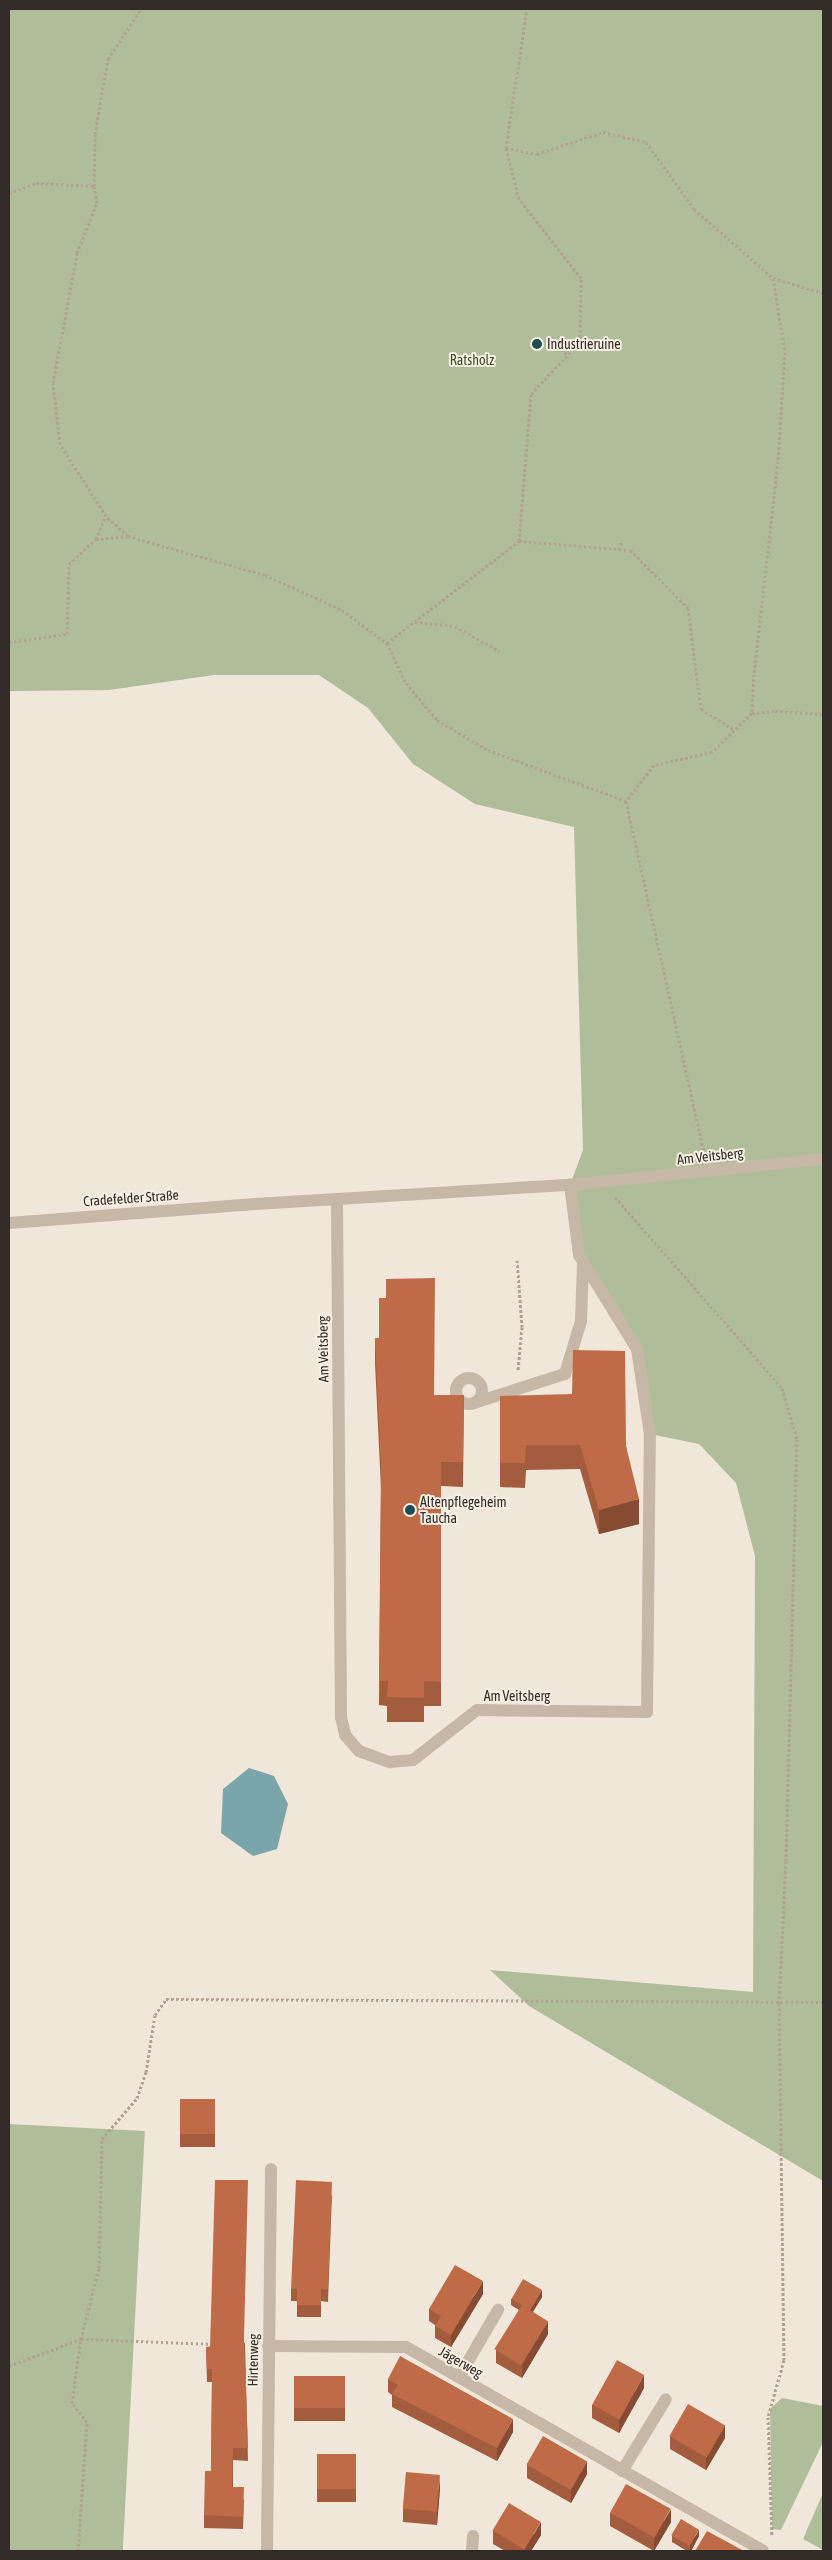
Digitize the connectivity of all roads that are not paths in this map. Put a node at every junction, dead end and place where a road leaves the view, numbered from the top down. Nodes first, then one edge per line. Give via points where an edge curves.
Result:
1 (823, 1159) edge
2 (570, 1185) junction
3 (337, 1199) junction
4 (255, 1204) joint
5 (9, 1223) edge
6 (583, 1266) junction
7 (474, 1403) dead end
8 (271, 2169) dead end
9 (498, 2310) dead end
10 (268, 2346) junction
11 (459, 2378) junction
12 (666, 2398) dead end
13 (622, 2471) junction
14 (473, 2536) dead end
15 (768, 2548) edge
16 (267, 2551) edge
17 (472, 2551) edge

1 - 2 street, Am Veitsberg
2 - 3 street, Am Veitsberg
2 - 6 street, Am Veitsberg via 578,1255
3 - 4 street, Am Veitsberg
3 - 6 street, Am Veitsberg via 341,1717 345,1735 359,1751 376,1759 390,1762 413,1760 477,1710 647,1712 650,1434 637,1349
4 - 5 street, Cradefelder Straße
6 - 7 street via 581,1321 565,1374
8 - 10 street, Hirtenweg
9 - 11 street
10 - 11 street, Jägerweg via 406,2347
10 - 16 street, Hirtenweg
11 - 13 street, Jägerweg
12 - 13 street
13 - 15 street, Jägerweg
14 - 17 street

